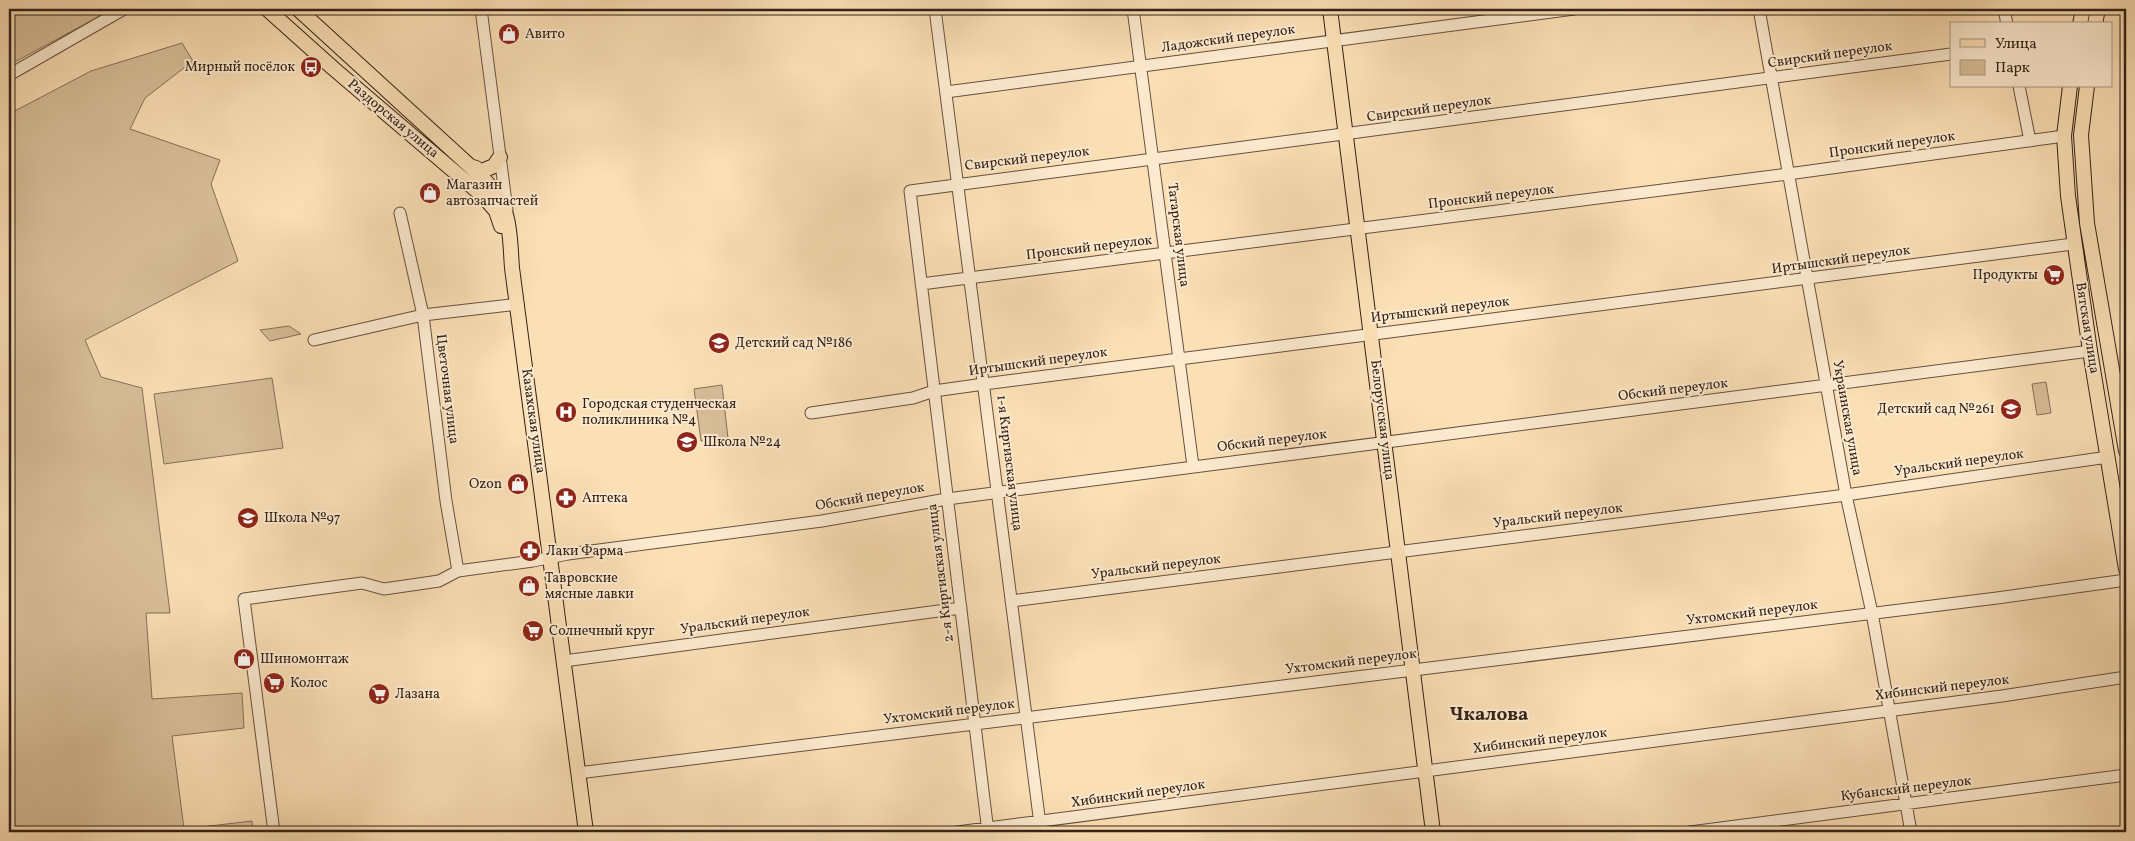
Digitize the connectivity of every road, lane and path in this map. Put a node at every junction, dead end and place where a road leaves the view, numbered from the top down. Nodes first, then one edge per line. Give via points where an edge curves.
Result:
1 (124, 9) edge
2 (267, 9) edge
3 (298, 9) edge
4 (481, 9) edge
5 (935, 9) edge
6 (1133, 9) edge
7 (1330, 9) edge
8 (1574, 9) edge
9 (1759, 9) edge
10 (2004, 9) edge
11 (2083, 9) edge
12 (2098, 9) edge
13 (2007, 22) edge
14 (2080, 22) edge
15 (2095, 22) edge
16 (1334, 40) junction
17 (348, 54) junction
18 (1950, 54) edge
19 (1140, 66) junction
20 (334, 69) junction
21 (9, 75) edge
22 (1771, 78) junction
23 (2019, 88) edge
24 (2070, 88) edge
25 (2087, 88) edge
26 (946, 92) junction
27 (1346, 135) junction
28 (2081, 135) junction
29 (2064, 136) junction
30 (2030, 141) junction
31 (500, 157) junction
32 (1153, 158) junction
33 (473, 169) junction
34 (1788, 174) junction
35 (958, 183) junction
36 (910, 191) joint
37 (400, 213) dead end
38 (509, 219) junction
39 (1358, 229) junction
40 (2073, 244) junction
41 (1165, 253) junction
42 (512, 268) junction
43 (970, 278) junction
44 (1807, 280) junction
45 (921, 284) junction
46 (518, 304) junction
47 (422, 315) junction
48 (1371, 334) junction
49 (314, 340) dead end
50 (2090, 351) junction
51 (1179, 358) junction
52 (984, 384) junction
53 (1826, 386) junction
54 (934, 391) junction
55 (811, 413) dead end
56 (1384, 441) junction
57 (2126, 450) edge
58 (2108, 457) junction
59 (1193, 466) junction
60 (998, 493) junction
61 (1846, 495) junction
62 (947, 499) junction
63 (1398, 551) junction
64 (551, 558) junction
65 (2126, 569) edge
66 (458, 571) junction
67 (2126, 580) edge
68 (1011, 601) junction
69 (960, 608) junction
70 (1872, 613) junction
71 (564, 660) junction
72 (1413, 670) junction
73 (2126, 677) edge
74 (1889, 710) junction
75 (1026, 717) junction
76 (975, 724) junction
77 (1426, 771) junction
78 (578, 773) junction
79 (2126, 774) edge
80 (1906, 803) junction
81 (1040, 827) edge
82 (988, 830) edge
83 (274, 832) edge
84 (586, 832) edge
85 (957, 832) edge
86 (1433, 832) edge
87 (1690, 832) edge
88 (1911, 832) edge

1 - 21 street
2 - 20 main road, Раздорская улица
3 - 17 main road, Раздорская улица
4 - 31 street, Казахская улица
5 - 26 street, 1-я Киргизская улица
6 - 19 street, Татарская улица
7 - 16 main road, Белорусская улица
8 - 16 street, Ладожский переулок
9 - 22 street, Украинская улица
10 - 13 street
11 - 14 main road
12 - 15 main road
16 - 19 street, Ладожский переулок
16 - 27 main road, Белорусская улица
17 - 20 main road, Раздорская улица
17 - 33 main road, Раздорская улица
18 - 22 street, Свирский переулок
19 - 26 street, Ладожский переулок
19 - 32 street, Татарская улица
20 - 42 main road, Раздорская улица via 490,202 499,219
22 - 27 street, Свирский переулок
22 - 34 street, Украинская улица
23 - 30 street
24 - 29 main road, Вятская улица
25 - 28 main road, Вятская улица
26 - 35 street, 1-я Киргизская улица
27 - 32 street, Свирский переулок
27 - 39 main road, Белорусская улица
28 - 29 main road
28 - 57 main road, Вятская улица via 2087,223
29 - 30 street, Пронский переулок
29 - 40 main road, Вятская улица
30 - 34 street, Пронский переулок
31 - 33 main road via 494,166
31 - 38 street, Казахская улица
32 - 35 street, Свирский переулок
32 - 41 street, Татарская улица
33 - 38 main road, Раздорская улица via 497,195
34 - 39 street, Пронский переулок
34 - 44 street, Украинская улица
35 - 36 street, Свирский переулок
35 - 43 street, 1-я Киргизская улица
36 - 45 street, 2-я Киргизская улица
37 - 47 street, Цветочная улица
38 - 42 main road, Казахская улица
39 - 41 street, Пронский переулок
39 - 48 main road, Белорусская улица
40 - 44 street, Иртышский переулок
40 - 50 main road, Вятская улица
41 - 43 street, Пронский переулок
41 - 51 street, Татарская улица
42 - 46 main road, Казахская улица
43 - 45 street, Пронский переулок
43 - 52 street, 1-я Киргизская улица
44 - 48 street, Иртышский переулок
44 - 53 street, Украинская улица
45 - 54 street, 2-я Киргизская улица
46 - 47 street
46 - 64 main road, Казахская улица
47 - 49 street
47 - 66 street, Цветочная улица
48 - 51 street, Иртышский переулок
48 - 56 main road, Белорусская улица
50 - 53 street, Обский переулок
50 - 58 main road, Вятская улица
51 - 52 street, Иртышский переулок
51 - 59 street, Татарская улица
52 - 54 street, Иртышский переулок
52 - 60 street, 1-я Киргизская улица
53 - 56 street, Обский переулок
53 - 61 street, Украинская улица
54 - 55 street, Иртышский переулок via 913,398
54 - 62 street, 2-я Киргизская улица
56 - 59 street, Обский переулок
56 - 63 main road, Белорусская улица
58 - 61 street, Уральский переулок
58 - 65 main road, Вятская улица
59 - 60 street, Обский переулок
60 - 62 street, Обский переулок
60 - 68 street, 1-я Киргизская улица
61 - 63 street, Уральский переулок
61 - 70 street, Украинская улица
62 - 64 street, Обский переулок
62 - 69 street, 2-я Киргизская улица
63 - 68 street, Уральский переулок
63 - 72 main road, Белорусская улица
64 - 66 street, Обский переулок
64 - 71 main road, Казахская улица
66 - 83 street, Обский переулок via 446,579 430,583 384,589 362,583 244,599
67 - 70 street, Ухтомский переулок
68 - 75 street, 1-я Киргизская улица
69 - 71 street, Уральский переулок
69 - 76 street, 2-я Киргизская улица
70 - 72 street, Ухтомский переулок
70 - 74 street, Украинская улица
71 - 78 main road, Казахская улица
72 - 75 street, Ухтомский переулок
72 - 77 main road, Белорусская улица
73 - 74 street, Хибинский переулок
74 - 77 street, Хибинский переулок
74 - 80 street, Украинская улица
75 - 76 street, Ухтомский переулок
75 - 81 street, 1-я Киргизская улица
76 - 78 street, Ухтомский переулок
76 - 82 street, 2-я Киргизская улица
77 - 81 street, Хибинский переулок
77 - 86 main road, Белорусская улица
78 - 84 main road, Казахская улица
79 - 80 street, Кубанский переулок
80 - 87 street, Кубанский переулок
80 - 88 street, Украинская улица
81 - 82 street, Хибинский переулок
82 - 85 street, Хибинский переулок

